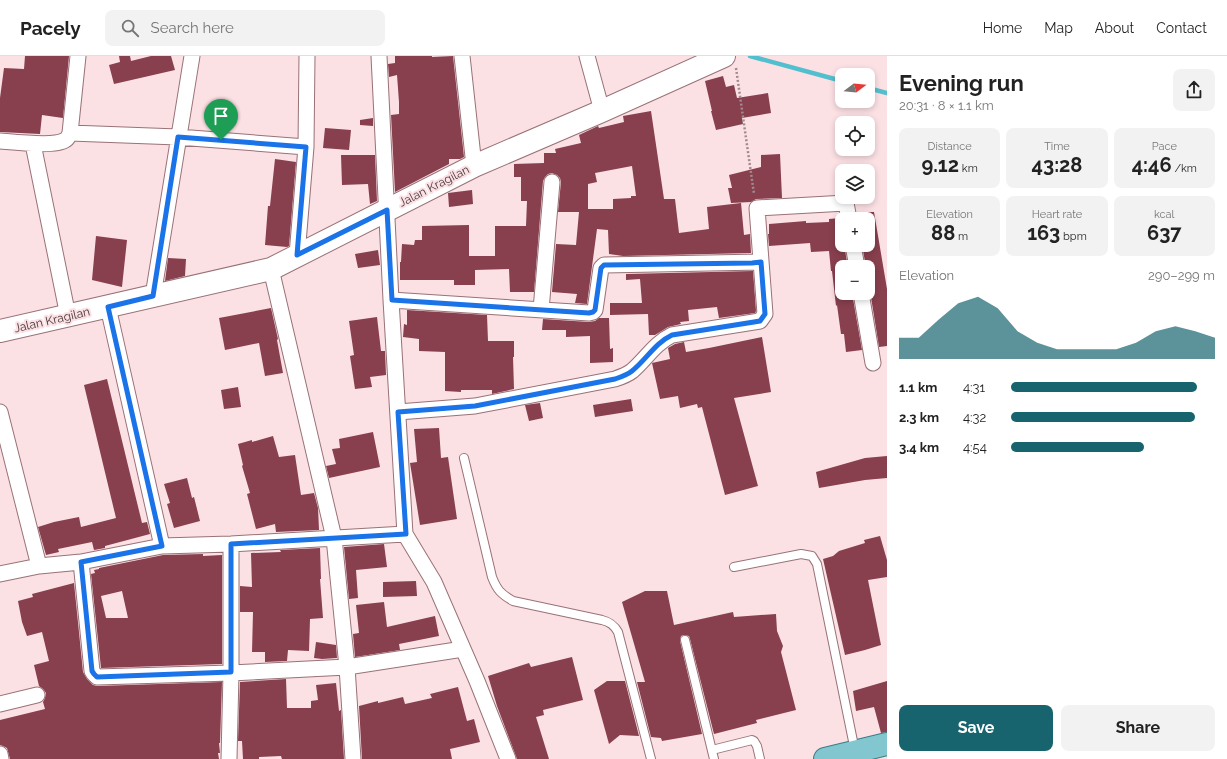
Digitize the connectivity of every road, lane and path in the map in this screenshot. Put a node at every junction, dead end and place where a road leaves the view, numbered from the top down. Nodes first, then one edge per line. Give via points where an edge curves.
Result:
1 (78, 56) edge
2 (192, 56) edge
3 (307, 56) edge
4 (380, 56) edge
5 (462, 56) edge
6 (587, 56) edge
7 (729, 60) edge
8 (602, 111) junction
9 (69, 135) junction
10 (178, 137) junction
11 (0, 141) edge
12 (33, 144) junction
13 (306, 147) junction
14 (474, 166) junction
15 (552, 182) dead end
16 (757, 208) junction
17 (387, 210) junction
18 (848, 212) edge
19 (297, 255) junction
20 (761, 262) junction
21 (271, 269) junction
22 (153, 296) junction
23 (392, 300) junction
24 (862, 300) edge
25 (108, 307) junction
26 (541, 310) junction
27 (68, 316) junction
28 (0, 332) edge
29 (873, 363) dead end
30 (0, 412) edge
31 (398, 412) junction
32 (464, 458) dead end
33 (406, 534) junction
34 (334, 538) junction
35 (231, 544) junction
36 (162, 546) junction
37 (81, 562) junction
38 (39, 566) junction
39 (734, 567) dead end
40 (0, 574) edge
41 (685, 640) dead end
42 (463, 649) junction
43 (347, 667) junction
44 (231, 672) junction
45 (37, 695) dead end
46 (0, 704) edge
47 (887, 744) edge
48 (712, 750) junction
49 (855, 752) junction
50 (0, 754) edge
51 (1, 759) edge
52 (229, 759) edge
53 (353, 759) edge
54 (508, 759) edge
55 (651, 759) edge
56 (714, 759) edge
57 (760, 759) edge
58 (826, 759) edge

1 - 9 street
2 - 10 street
3 - 13 street
4 - 17 street
5 - 14 street
6 - 8 street
7 - 8 street, Jalan Kragilan
7 - 16 path
8 - 14 street, Jalan Kragilan
9 - 10 street
9 - 12 street via 61,142
10 - 13 street
10 - 22 street
11 - 12 street
12 - 27 street
13 - 19 street
14 - 17 street, Jalan Kragilan
15 - 26 street
16 - 18 street via 846,203
16 - 20 street
17 - 19 street, Jalan Kragilan
17 - 23 street
19 - 21 street, Jalan Kragilan
20 - 26 street via 604,265 601,268 593,312
20 - 31 street via 765,314 760,321 672,335 665,338 632,371 615,379 475,406
21 - 22 street, Jalan Kragilan
21 - 34 street
22 - 25 street, Jalan Kragilan
23 - 26 street
23 - 31 street
24 - 29 street
25 - 27 street, Jalan Kragilan
25 - 36 street
27 - 28 street, Jalan Kragilan
30 - 38 street
31 - 33 street
32 - 55 lane via 496,586 502,594 513,601 602,620 614,626 618,632
33 - 34 street
33 - 42 street via 434,582
34 - 35 street
34 - 43 street
35 - 36 street
35 - 44 street
36 - 37 street
37 - 38 street
37 - 44 street via 92,671 97,677
38 - 40 street
39 - 49 lane via 801,554 812,556 817,564
41 - 48 lane
42 - 43 street
42 - 54 street
43 - 44 street
43 - 53 street
44 - 52 street
45 - 46 street
47 - 49 main road
48 - 56 lane
48 - 57 lane via 752,740 757,746
49 - 58 main road
50 - 51 street

